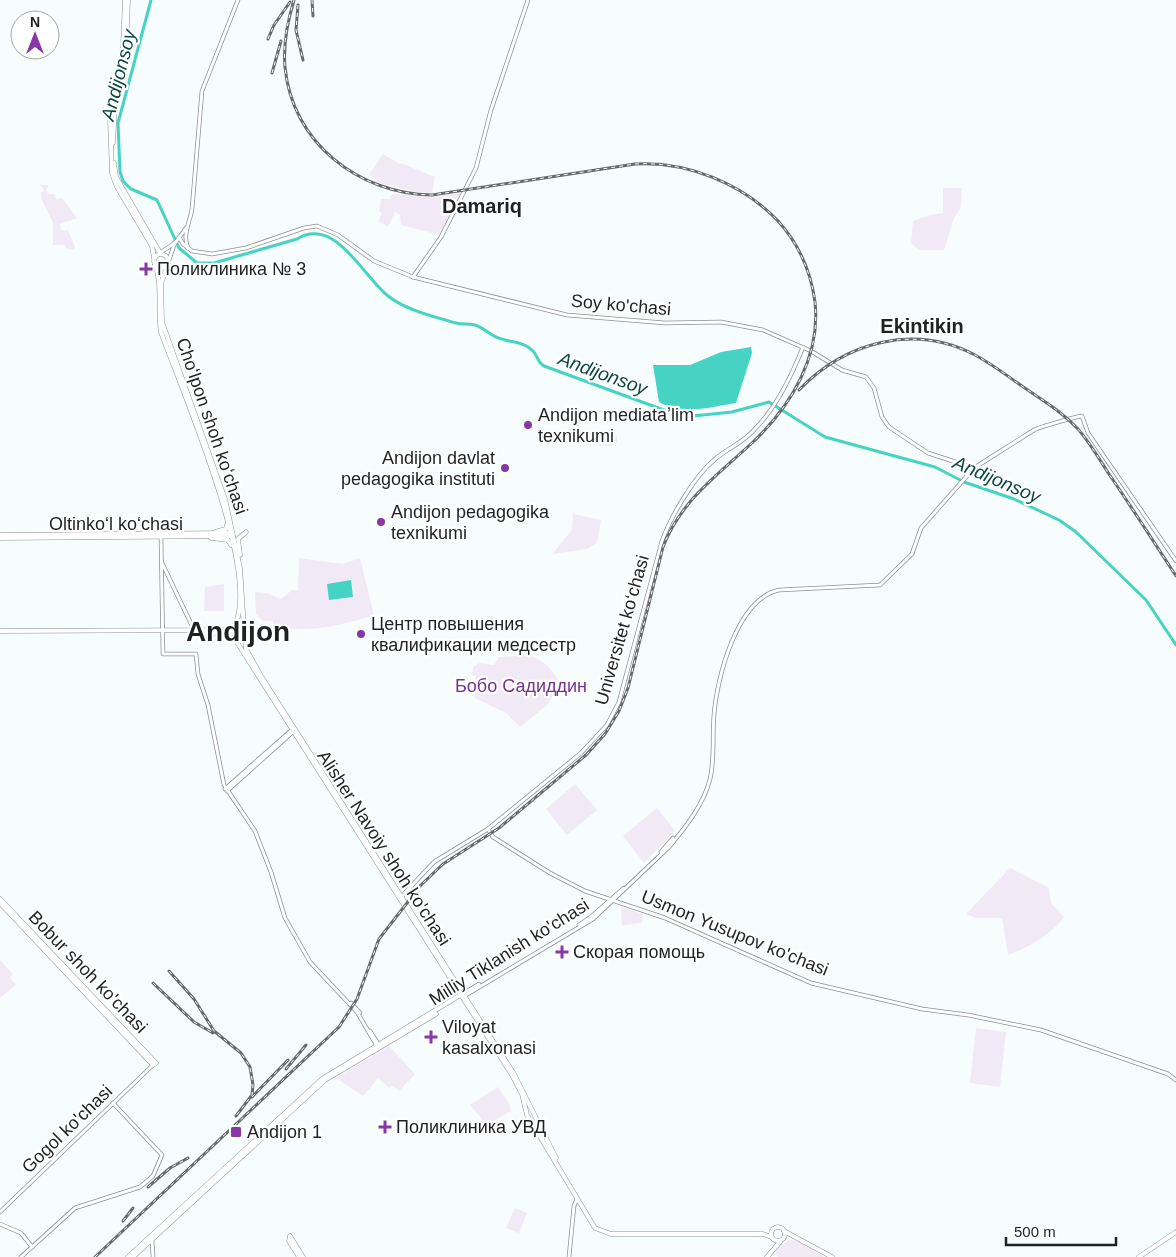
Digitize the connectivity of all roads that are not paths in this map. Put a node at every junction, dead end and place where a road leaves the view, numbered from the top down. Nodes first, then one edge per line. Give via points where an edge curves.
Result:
1 (127, 0) edge
2 (238, 0) edge
3 (528, 0) edge
4 (187, 227) junction
5 (179, 237) junction
6 (176, 242) junction
7 (188, 248) junction
8 (160, 253) junction
9 (154, 258) junction
10 (168, 263) junction
11 (155, 265) junction
12 (413, 278) junction
13 (803, 347) junction
14 (180, 379) junction
15 (974, 468) junction
16 (225, 511) junction
17 (246, 532) dead end
18 (213, 533) junction
19 (171, 535) junction
20 (232, 535) junction
21 (73, 536) junction
22 (0, 537) edge
23 (161, 537) junction
24 (207, 537) junction
25 (234, 553) junction
26 (1176, 562) edge
27 (162, 563) junction
28 (240, 568) junction
29 (240, 586) junction
30 (234, 626) junction
31 (244, 630) junction
32 (195, 631) junction
33 (0, 632) edge
34 (163, 632) junction
35 (232, 635) junction
36 (257, 672) junction
37 (293, 730) junction
38 (226, 790) junction
39 (488, 829) junction
40 (381, 866) junction
41 (402, 896) junction
42 (613, 899) junction
43 (0, 901) edge
44 (464, 995) junction
45 (378, 1046) junction
46 (154, 1064) joint
47 (513, 1075) junction
48 (1176, 1080) edge
49 (113, 1103) junction
50 (564, 1174) junction
51 (578, 1201) junction
52 (0, 1212) edge
53 (0, 1224) edge
54 (771, 1231) junction
55 (784, 1231) junction
56 (1176, 1232) edge
57 (762, 1234) junction
58 (151, 1238) junction
59 (772, 1238) junction
60 (784, 1238) junction
61 (798, 1238) junction
62 (780, 1242) junction
63 (32, 1247) junction
64 (772, 1250) junction
65 (21, 1257) edge
66 (128, 1257) edge
67 (133, 1257) edge
68 (153, 1257) edge
69 (299, 1257) edge
70 (303, 1257) edge
71 (570, 1257) edge
72 (766, 1257) edge
73 (832, 1257) edge
74 (1139, 1257) edge

1 - 8 main road via 126,47 114,119 115,172
1 - 9 main road via 123,46 110,119 112,173 152,246
2 - 4 main road via 202,91 192,206
3 - 12 main road via 491,110 476,168 441,238
4 - 5 main road
4 - 7 main road
5 - 6 main road
5 - 7 main road
6 - 8 main road
6 - 10 main road
7 - 12 main road, Soy ko'chasi via 200,254 229,251 317,226 338,235 374,261
8 - 9 main road
8 - 10 main road via 167,256
9 - 11 main road
10 - 11 main road via 162,268
10 - 14 main road, Choʻlpon shoh koʻchasi via 161,284 162,318
11 - 14 main road, Choʻlpon shoh koʻchasi via 161,332
12 - 13 main road, Soy ko'chasi via 578,318 725,323 763,330
13 - 15 main road, Soy ko'chasi via 842,370 866,377 874,388 882,417 910,442 928,453
13 - 39 main road, Universitet kо‘chasi via 772,406 746,438 706,468 672,520 662,541 619,702 607,725 581,753
14 - 16 main road, Choʻlpon shoh koʻchasi
14 - 20 main road, Choʻlpon shoh koʻchasi via 219,479
15 - 26 main road, Milliy Tiklanish ko'chasi via 1044,425 1082,416 1088,433
15 - 42 main road, Milliy Tiklanish ko'chasi via 921,528 912,554 880,585 779,590 761,598 746,614 729,649 718,690 710,778 700,802 669,847
16 - 18 main road via 227,528
16 - 20 main road, Choʻlpon shoh koʻchasi
17 - 28 main road via 238,539
18 - 19 main road, Oltinkoʻl koʻchasi
18 - 20 main road, Oltinkoʻl koʻchasi
19 - 21 main road, Oltinkoʻl koʻchasi
19 - 23 main road, Oltinkoʻl koʻchasi
19 - 24 main road, Oltinkoʻl koʻchasi
20 - 24 main road, Oltinkoʻl koʻchasi
20 - 25 main road, Choʻlpon shoh koʻchasi
20 - 28 main road, Choʻlpon shoh koʻchasi
21 - 22 main road, Oltinkoʻl koʻchasi
21 - 23 main road, Oltinkoʻl koʻchasi
23 - 27 main road
24 - 25 main road via 228,540
25 - 29 main road, Choʻlpon shoh koʻchasi
27 - 32 main road
27 - 34 main road
28 - 29 main road, Choʻlpon shoh koʻchasi
29 - 30 main road, Choʻlpon shoh koʻchasi via 240,613
29 - 31 main road, Choʻlpon shoh koʻchasi
30 - 31 main road via 241,625
30 - 32 main road via 225,630
30 - 35 main road, Choʻlpon shoh koʻchasi
31 - 35 main road via 239,638
31 - 36 main road, Alisher Navoiy shoh ko'chasi via 246,649
32 - 34 main road
32 - 35 main road
33 - 34 main road
34 - 38 main road via 163,654 196,656
35 - 36 main road, Alisher Navoiy shoh ko'chasi
36 - 37 main road, Alisher Navoiy shoh ko'chasi
37 - 38 main road
37 - 40 main road, Alisher Navoiy shoh ko'chasi
38 - 45 main road via 255,831 285,918 310,962 358,1010
39 - 41 main road, Universitet kо‘chasi via 434,862
39 - 42 main road, Usmon Yusupov ko'chasi via 493,837 550,873 585,891
40 - 41 main road, Alisher Navoiy shoh ko'chasi
40 - 44 main road, Alisher Navoiy shoh ko'chasi
41 - 44 main road, Alisher Navoiy shoh ko'chasi
42 - 44 main road, Milliy Tiklanish ko'chasi via 593,919
42 - 48 main road, Usmon Yusupov ko'chasi via 666,918 811,983 922,1009 1041,1030 1168,1074
43 - 46 main road, Bobur shoh ko'chasi
44 - 45 main road, Milliy Tiklanish ko'chasi
44 - 47 main road, Alisher Navoiy shoh ko'chasi
45 - 58 main road, Milliy Tiklanish ko'chasi via 328,1076
46 - 49 main road, Gogol ko'chasi
47 - 50 main road
47 - 50 main road via 527,1115
49 - 52 main road, Gogol ko'chasi
49 - 63 main road via 162,1155 153,1176 140,1187 75,1208
50 - 51 main road
51 - 57 main road via 594,1226 604,1233
51 - 71 main road
53 - 63 main road via 21,1233
54 - 55 main road via 776,1227
54 - 57 main road
54 - 59 main road
55 - 60 main road
55 - 61 main road
56 - 74 main road
57 - 59 main road
58 - 66 main road
58 - 67 main road
58 - 68 main road
59 - 62 main road
59 - 64 main road
60 - 61 main road
60 - 62 main road
61 - 73 main road
62 - 64 main road
63 - 65 main road
64 - 72 main road
69 - 70 main road via 289,1241 290,1236

